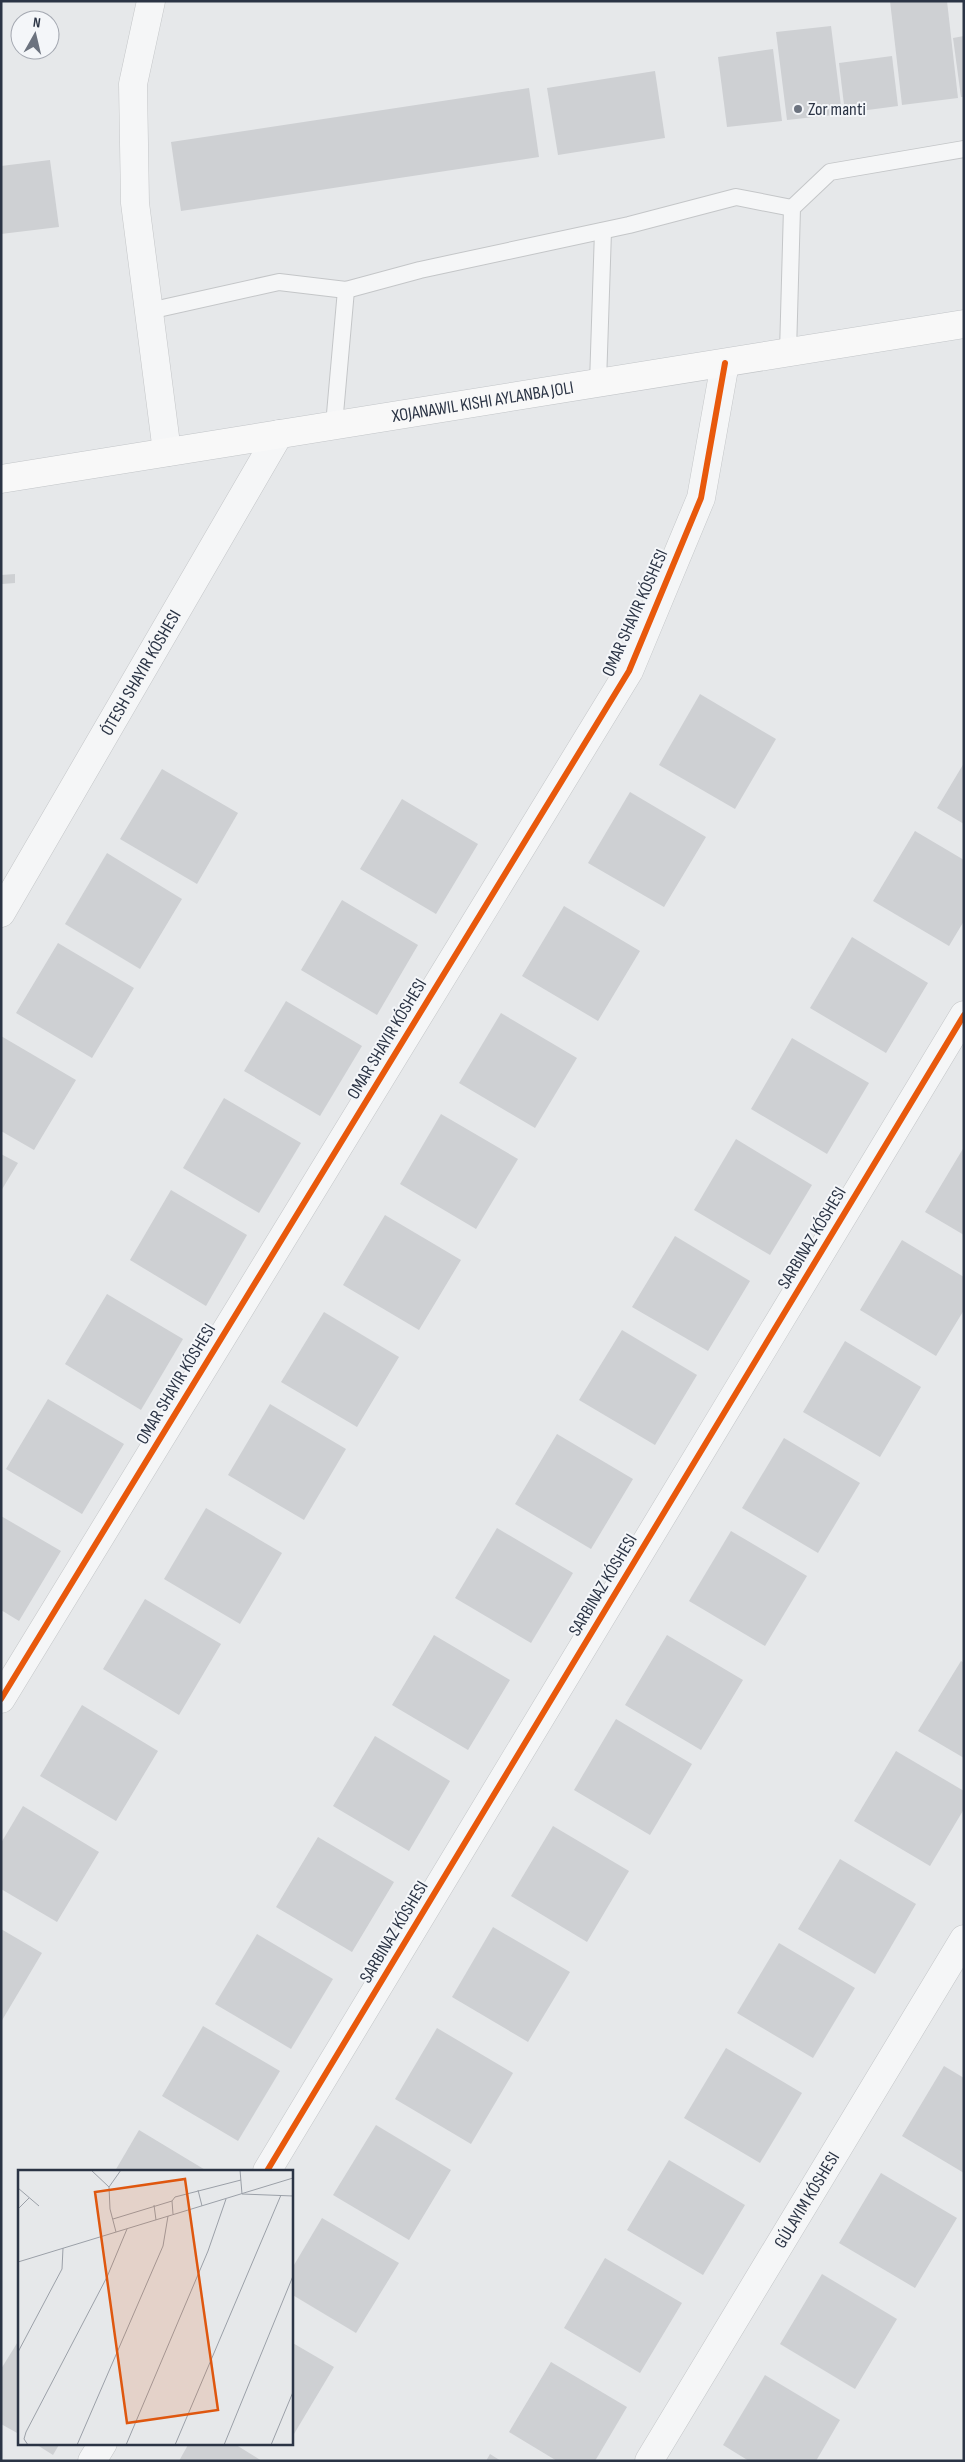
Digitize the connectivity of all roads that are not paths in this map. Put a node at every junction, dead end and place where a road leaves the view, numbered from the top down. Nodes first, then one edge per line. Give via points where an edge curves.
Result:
1 (151, 1) edge
2 (964, 149) edge
3 (792, 208) junction
4 (603, 231) junction
5 (346, 290) junction
6 (149, 311) junction
7 (964, 324) edge
8 (788, 352) junction
9 (725, 363) junction
10 (598, 383) junction
11 (334, 425) junction
12 (279, 434) junction
13 (167, 452) junction
14 (1, 479) edge
15 (1, 913) edge
16 (964, 1015) edge
17 (1, 1699) edge
18 (964, 1939) edge
19 (268, 2170) edge
20 (102, 2444) edge
21 (92, 2461) edge
22 (649, 2461) edge

1 - 6 street via 134,84 135,203
2 - 3 lane via 830,172
3 - 4 lane via 736,197
3 - 8 lane
4 - 5 lane via 420,270
4 - 10 lane
5 - 6 lane via 279,282
5 - 11 lane
6 - 13 street
7 - 8 main road
8 - 9 main road
9 - 10 main road
9 - 17 street via 701,498 628,671
10 - 11 main road
11 - 12 main road
12 - 13 main road
12 - 15 street
13 - 14 main road
16 - 19 street, SARBINAZ KÓSHESI
18 - 22 street
20 - 21 street

